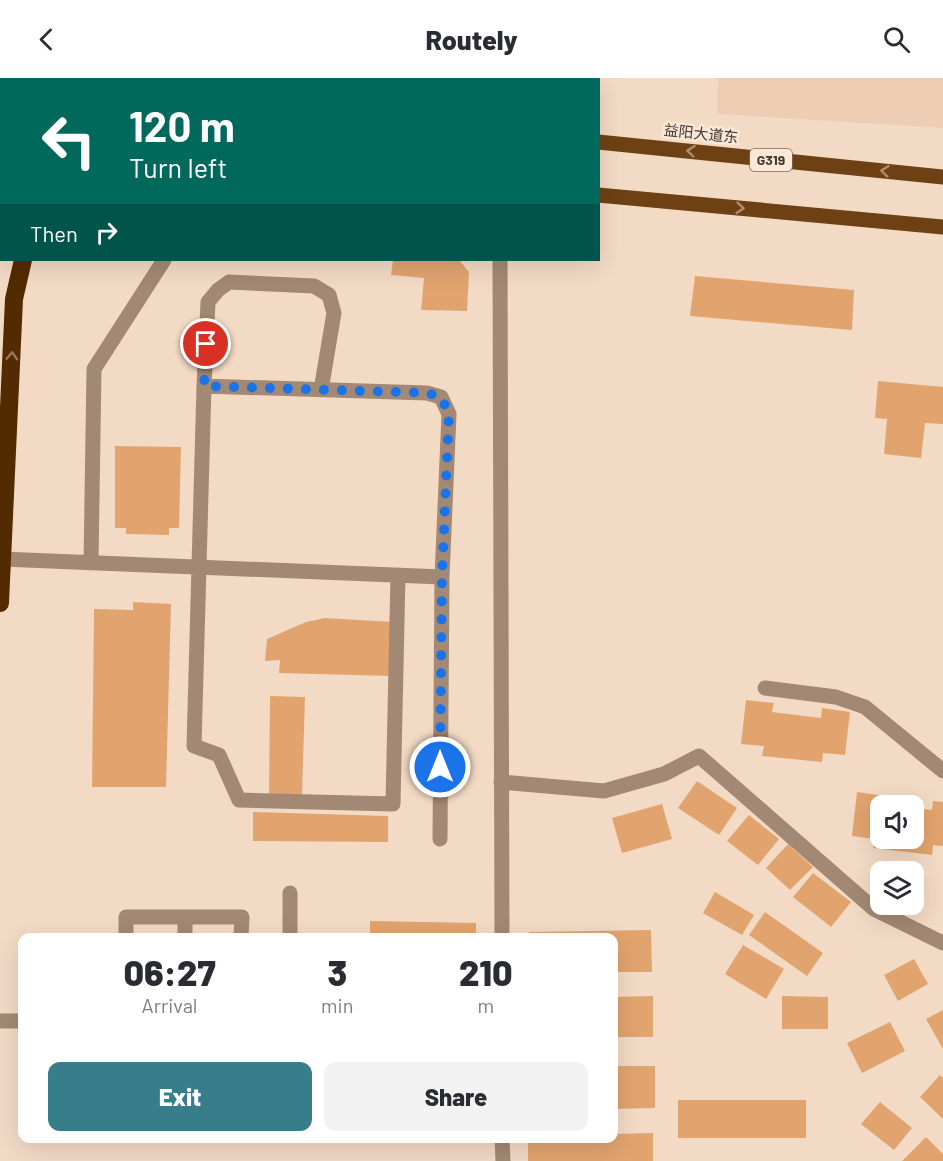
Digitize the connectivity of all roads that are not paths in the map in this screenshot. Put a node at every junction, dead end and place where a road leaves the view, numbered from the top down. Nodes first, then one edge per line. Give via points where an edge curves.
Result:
1 (600, 142) edge
2 (943, 177) edge
3 (600, 195) edge
4 (943, 227) edge
5 (22, 261) edge
6 (163, 261) edge
7 (500, 261) edge
8 (204, 386) junction
9 (321, 390) junction
10 (1, 559) edge
11 (91, 562) junction
12 (197, 567) junction
13 (398, 575) junction
14 (442, 577) junction
15 (0, 603) edge
16 (765, 688) dead end
17 (943, 771) edge
18 (501, 782) junction
19 (440, 839) dead end
20 (290, 893) dead end
21 (185, 917) junction
22 (126, 933) edge
23 (185, 933) edge
24 (242, 933) edge
25 (290, 933) edge
26 (502, 933) edge
27 (943, 943) edge
28 (0, 1021) edge
29 (18, 1021) edge
30 (502, 1143) edge
31 (503, 1161) edge

2 -> 1 main road, 益阳大道东 / G319
3 -> 4 main road
10 -> 5 highway via 14,298
6 - 11 street via 94,369
7 - 18 street
8 - 9 street
8 - 9 street via 208,302 229,282 314,286 329,296 334,313
8 - 12 street
9 - 14 street via 427,393 441,397 449,414
10 - 11 street
10 - 15 highway
11 - 12 street
12 - 13 street
12 - 13 street via 194,746 219,755 239,800 393,804
13 - 14 street
14 - 19 street
16 - 17 street via 836,697 865,707
18 - 26 street
18 - 27 street via 604,791 664,774 699,756 874,909
20 - 25 street
21 - 22 street via 126,917
21 - 23 street
21 - 24 street via 242,917
28 - 29 street
30 - 31 street

